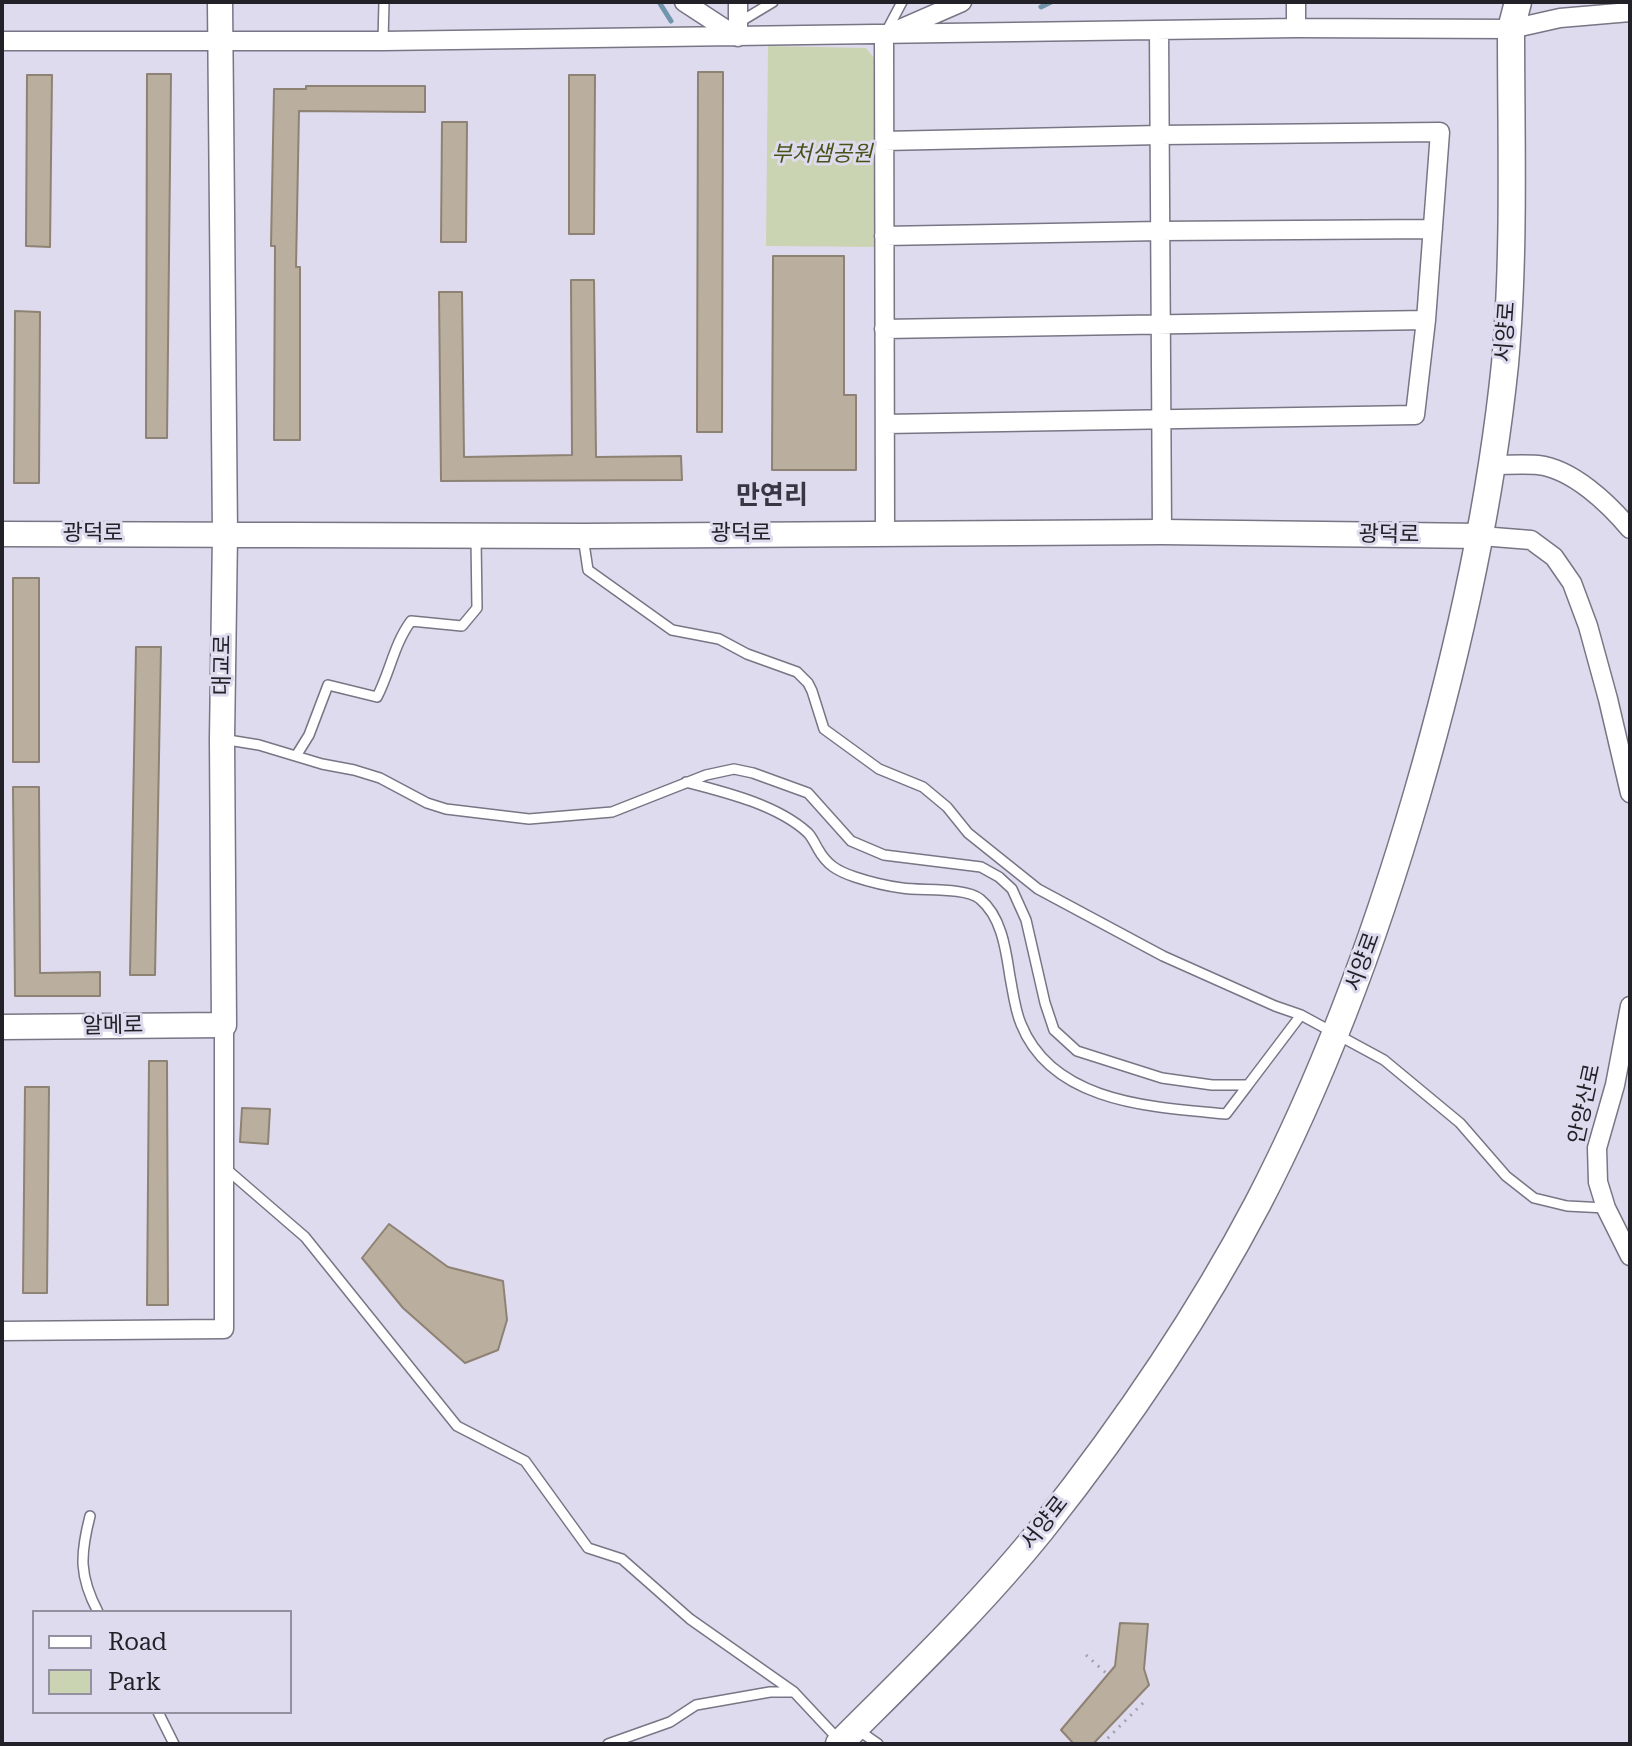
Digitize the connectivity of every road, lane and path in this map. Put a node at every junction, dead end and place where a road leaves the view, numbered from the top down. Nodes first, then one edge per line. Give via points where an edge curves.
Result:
1 (220, 2) edge
2 (384, 2) edge
3 (684, 2) edge
4 (738, 2) edge
5 (773, 2) edge
6 (900, 2) edge
7 (962, 2) edge
8 (1296, 2) edge
9 (1504, 2) edge
10 (1518, 2) edge
11 (1630, 12) edge
12 (1296, 28) junction
13 (1511, 29) junction
14 (738, 30) junction
15 (1159, 30) junction
16 (884, 36) junction
17 (2, 41) edge
18 (383, 41) junction
19 (220, 42) junction
20 (1160, 135) junction
21 (884, 141) junction
22 (1433, 229) junction
23 (1160, 231) junction
24 (884, 236) junction
25 (1426, 320) junction
26 (1161, 324) junction
27 (884, 329) junction
28 (1162, 419) junction
29 (885, 424) junction
30 (1493, 465) junction
31 (1630, 529) edge
32 (1162, 532) junction
33 (2, 534) edge
34 (225, 534) junction
35 (885, 534) junction
36 (476, 535) junction
37 (583, 536) junction
38 (1481, 536) junction
39 (222, 739) junction
40 (296, 756) junction
41 (686, 782) junction
42 (1630, 793) edge
43 (1630, 1006) edge
44 (1301, 1015) junction
45 (224, 1025) junction
46 (2, 1027) edge
47 (1335, 1035) junction
48 (1248, 1085) junction
49 (224, 1167) junction
50 (1606, 1208) junction
51 (1630, 1256) edge
52 (2, 1331) edge
53 (90, 1516) dead end
54 (97, 1610) edge
55 (1086, 1655) dead end
56 (1107, 1674) dead end
57 (794, 1692) junction
58 (1143, 1703) dead end
59 (159, 1714) edge
60 (845, 1738) edge
61 (174, 1744) edge
62 (608, 1744) edge
63 (878, 1744) edge
64 (1102, 1744) edge

1 - 19 street, 대교로
2 - 18 lane
3 - 14 street
4 - 14 street
5 - 14 lane
6 - 16 lane
7 - 16 street
8 - 12 street
9 - 13 main road, 서양로
10 - 13 main road, 서양로
11 - 13 street
12 - 13 street
12 - 15 street
13 - 30 main road, 서양로 via 1509,275
14 - 16 street
14 - 18 street
15 - 16 street
15 - 20 street
16 - 21 street
17 - 19 street
18 - 19 street
19 - 34 street, 대교로
20 - 21 street
20 - 22 street via 1440,132
20 - 23 street
21 - 24 street
22 - 23 street
22 - 25 street
23 - 24 street
23 - 26 street
24 - 27 street
25 - 26 street
25 - 28 street via 1415,415
26 - 27 street
26 - 28 street
27 - 29 street
28 - 29 street
28 - 32 street
29 - 35 street
30 - 31 street via 1541,465 1564,475 1602,497
30 - 38 main road, 서양로
32 - 35 street, 광덕로
32 - 38 street, 광덕로
33 - 34 street, 광덕로
34 - 36 street, 광덕로
34 - 39 street, 대교로
35 - 37 street, 광덕로
36 - 37 street, 광덕로
36 - 40 lane via 477,608 469,619 462,626 411,621 397,642 377,697 328,685
37 - 44 lane via 588,570 672,630 719,639 797,672 812,691 824,729 879,769 923,787 968,833 1038,889 1163,956
38 - 42 street via 1531,540 1554,557 1572,583
38 - 47 main road, 서양로 via 1399,854
39 - 40 lane
39 - 45 street, 대교로
40 - 41 lane via 380,778 446,809 529,819 612,812
41 - 48 lane via 734,769 753,773 808,793 851,841 884,855 981,867 1012,889 1026,920 1054,1030 1077,1051 1162,1078
41 - 48 lane via 725,792 790,821 810,835 832,868 902,888 978,897 1004,941 1021,1024 1053,1070 1124,1102 1226,1114
43 - 50 street, 안양산로 via 1597,1148 1598,1182
44 - 47 lane
44 - 48 lane
45 - 46 street, 알메로
45 - 49 street, 대교로
47 - 50 lane via 1384,1060 1460,1123 1506,1176 1534,1198
47 - 60 main road, 서양로 via 1257,1205 1164,1362 1042,1528 974,1609
49 - 52 street, 대교로 via 224,1329
49 - 57 lane via 305,1237 457,1426 525,1461 588,1548 622,1559 690,1619
50 - 51 street, 안양산로
53 - 54 lane via 82,1569
55 - 56 path
57 - 60 lane
57 - 62 lane via 696,1705 670,1722
58 - 64 path
59 - 61 lane
60 - 63 lane

